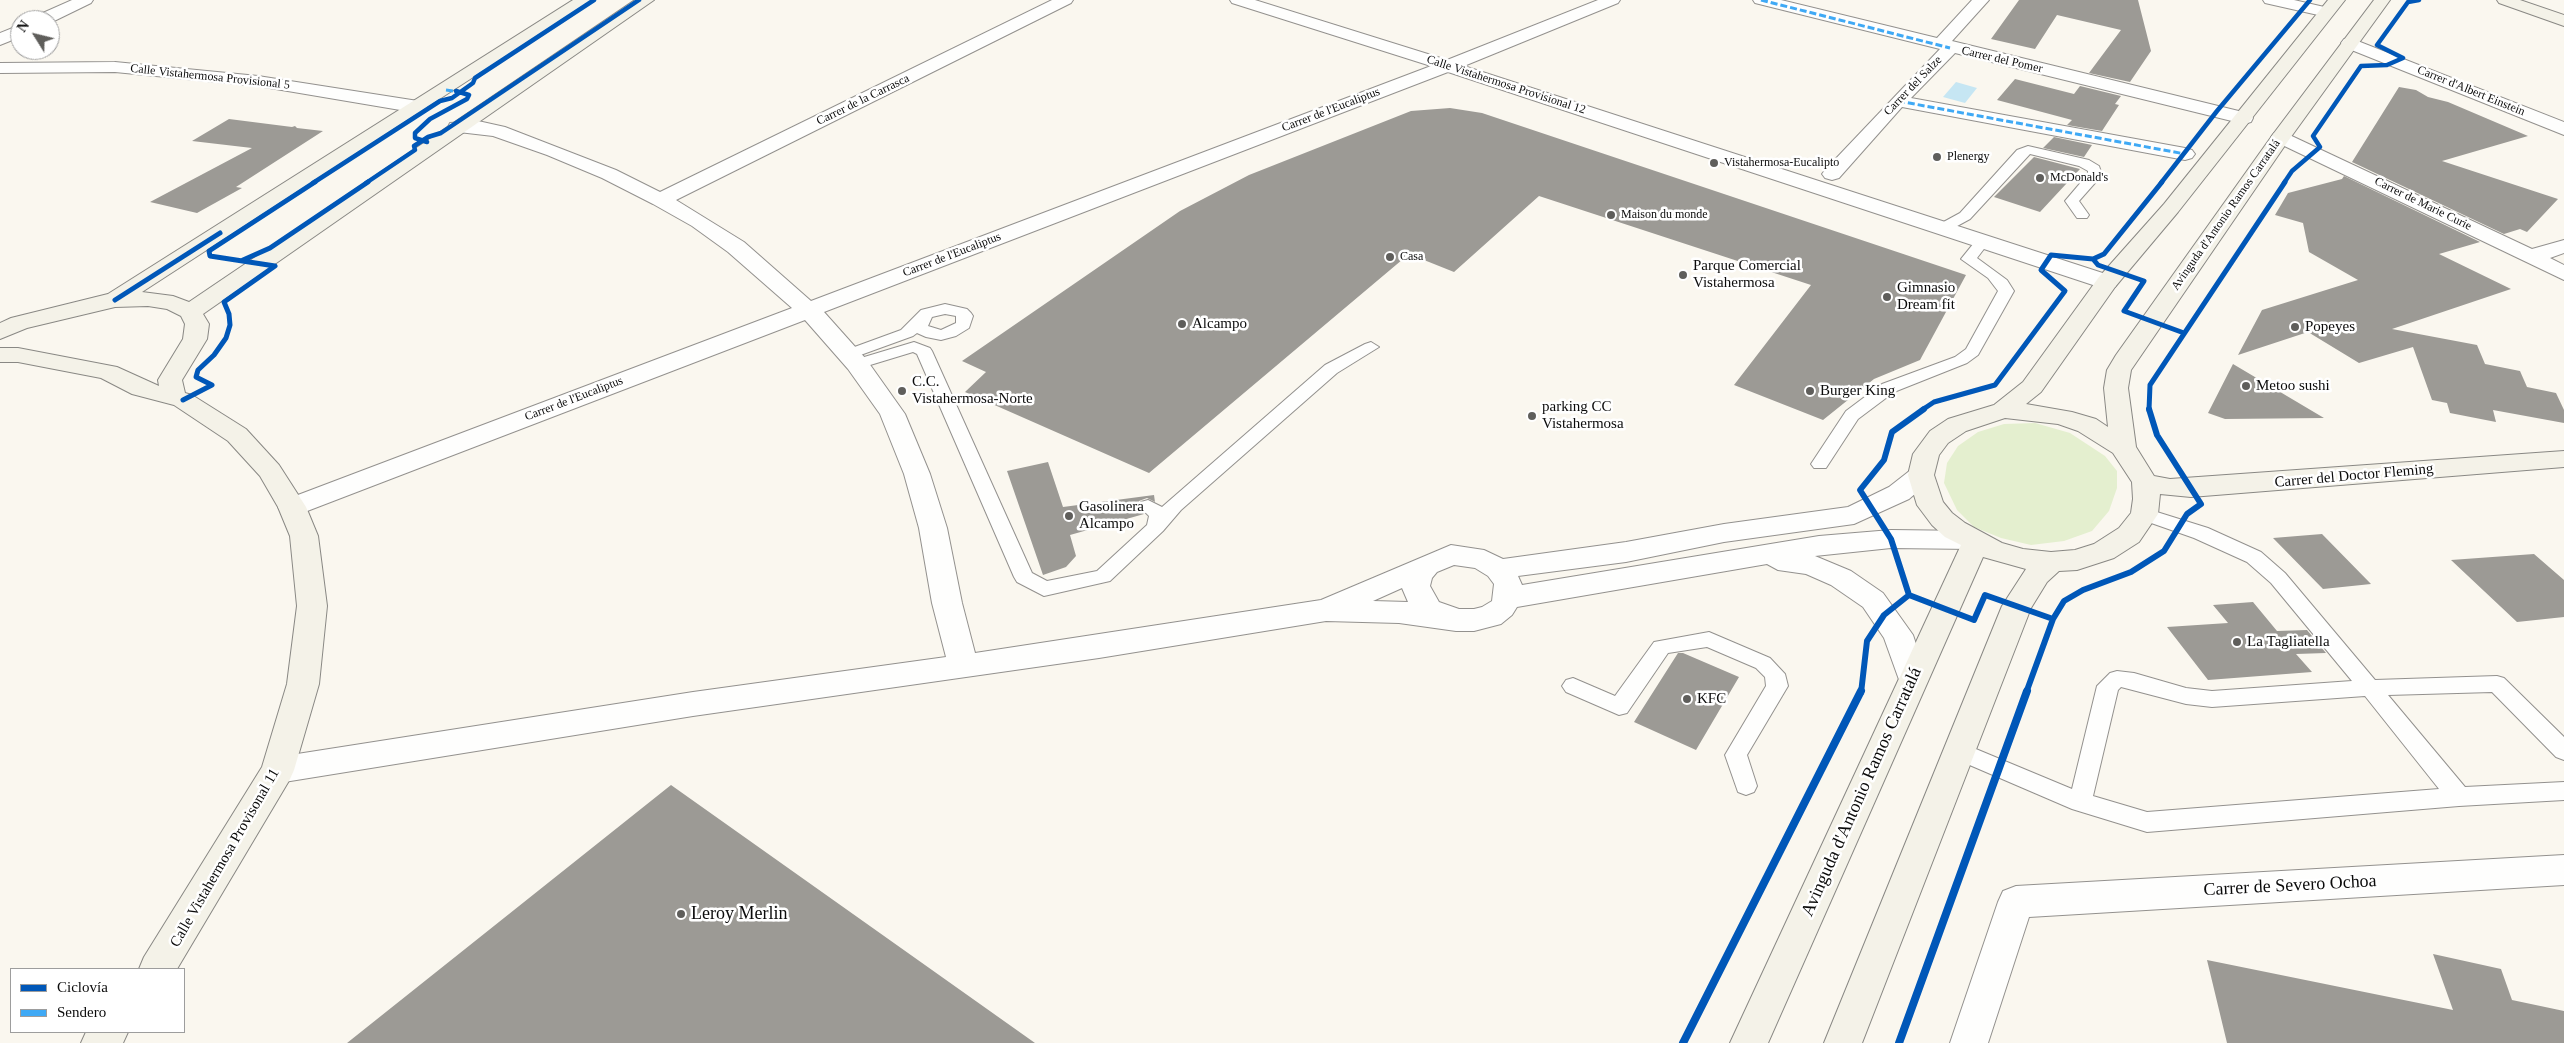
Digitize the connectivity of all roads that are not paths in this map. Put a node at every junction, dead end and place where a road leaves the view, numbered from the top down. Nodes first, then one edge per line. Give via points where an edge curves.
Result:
1 (85, 0) edge
2 (584, 0) edge
3 (646, 0) edge
4 (1065, 0) edge
5 (1238, 0) edge
6 (1612, 0) edge
7 (1761, 0) edge
8 (1980, 0) edge
9 (2271, 0) edge
10 (2382, 0) edge
11 (2504, 0) edge
12 (2332, 6) edge
13 (60, 12) edge
14 (2564, 21) edge
15 (2350, 43) junction
16 (1950, 48) junction
17 (1448, 66) junction
18 (0, 68) edge
19 (1898, 100) junction
20 (418, 108) junction
21 (2244, 118) junction
22 (457, 127) junction
23 (2564, 129) edge
24 (2281, 137) junction
25 (2185, 154) dead end
26 (1772, 173) junction
27 (1832, 174) junction
28 (660, 200) junction
29 (1867, 204) junction
30 (2082, 215) dead end
31 (1944, 228) junction
32 (1983, 240) junction
33 (2564, 246) edge
34 (2530, 257) junction
35 (2564, 273) edge
36 (2107, 282) junction
37 (115, 300) junction
38 (808, 310) junction
39 (190, 312) junction
40 (49, 315) junction
41 (919, 323) dead end
42 (0, 332) edge
43 (1371, 347) dead end
44 (189, 348) junction
45 (9, 355) edge
46 (853, 359) junction
47 (108, 372) junction
48 (174, 397) junction
49 (2003, 410) junction
50 (2123, 447) junction
51 (2564, 459) edge
52 (1820, 464) dead end
53 (1921, 475) junction
54 (2145, 482) junction
55 (1148, 506) dead end
56 (292, 507) junction
57 (2144, 514) junction
58 (1156, 527) junction
59 (1974, 541) junction
60 (1749, 557) junction
61 (2050, 562) junction
62 (1427, 565) junction
63 (1498, 569) junction
64 (1508, 598) junction
65 (1326, 610) junction
66 (1444, 617) junction
67 (963, 666) junction
68 (1913, 680) junction
69 (1573, 686) dead end
70 (2370, 688) junction
71 (1959, 751) junction
72 (2564, 751) edge
73 (278, 770) junction
74 (1746, 786) dead end
75 (2564, 791) edge
76 (2459, 797) junction
77 (2080, 802) junction
78 (2558, 872) edge
79 (158, 968) edge
80 (108, 1033) edge
81 (100, 1043) edge
82 (1749, 1043) edge
83 (1843, 1043) edge
84 (1969, 1043) edge

1 - 13 street
2 - 20 main road
3 - 22 main road
4 - 28 street, Carrer de la Carrasca
5 - 17 street, Calle Vistahermosa Provisional 12
6 - 17 street, Carrer de l'Eucaliptus
7 - 16 street, Carrer del Pomer
8 - 16 street, Carrer del Salze via 1942,42
9 - 12 street
10 - 15 main road, Avinguda d'Antonio Ramos Carratalá
11 - 14 main road
12 - 21 main road
15 - 23 street, Carrer d'Albert Einstein
15 - 24 main road, Avinguda d'Antonio Ramos Carratalá
16 - 19 street, Carrer del Salze
16 - 21 street, Carrer del Pomer
17 - 26 street, Calle Vistahermosa Provisional 12
17 - 38 street, Carrer de l'Eucaliptus
18 - 20 street, Calle Vistahermosa Provisional 5 via 125,68 258,81
19 - 25 street
19 - 27 street, Carrer del Salze
20 - 37 main road
21 - 36 main road
22 - 28 street via 498,131 554,151
22 - 39 main road
24 - 34 street, Carrer de Marie Curie
24 - 50 main road, Avinguda d'Antonio Ramos Carratalá via 2119,370 2116,388
26 - 27 street, Calle Vistahermosa Provisional 12 via 1811,178
26 - 29 street, Calle Vistahermosa Provisional 12
27 - 29 street, Calle Vistahermosa Provisional 12 via 1837,186
28 - 38 street via 736,246
29 - 31 street, Calle Vistahermosa Provisional 12
30 - 31 lane via 2072,201 2095,174 2094,169 2084,163 2028,150 1965,216
31 - 32 street, Calle Vistahermosa Provisional 12
32 - 36 street, Calle Vistahermosa Provisional 12
32 - 52 lane via 1968,259 1993,275 2006,291 1972,352 1961,360 1888,388 1869,402 1852,415
33 - 34 street
34 - 35 street, Carrer de Marie Curie
36 - 49 main road via 2032,387
37 - 39 main road via 148,299 173,303
37 - 40 main road
38 - 46 street
38 - 56 street, Carrer de l'Eucaliptus
39 - 44 main road via 197,324 195,339
40 - 42 main road
40 - 45 main road, Calle Vistahermosa Provisonal 11 via 12,334 5,342
41 - 46 lane via 907,333
43 - 58 lane via 1331,369 1174,506
44 - 47 main road via 150,371 137,374
44 - 48 main road via 170,380
45 - 47 main road, Calle Vistahermosa Provisonal 11
46 - 58 lane via 914,347 924,351 1024,577 1044,590 1103,576
46 - 67 street via 892,414 917,474 933,528
47 - 48 main road, Calle Vistahermosa Provisonal 11 via 141,389
48 - 56 main road, Calle Vistahermosa Provisonal 11 via 237,435 270,471
49 - 50 main road via 2063,417 2087,425
49 - 53 main road via 1957,424 1938,437 1926,454
50 - 54 main road
51 - 54 main road, Carrer del Doctor Fleming via 2191,488 2170,488
53 - 59 main road via 1931,505 1955,530
53 - 63 street via 1899,494 1854,515
54 - 57 main road via 2147,499
55 - 58 lane via 1159,514
56 - 73 main road, Calle Vistahermosa Provisonal 11 via 304,536 312,606 303,684
57 - 61 main road via 2129,535 2104,551 2077,560
57 - 70 lane via 2201,533 2254,557 2278,578
59 - 60 street via 1891,538
59 - 61 main road via 2022,559
59 - 68 main road, Avinguda d'Antonio Ramos Carratalá
60 - 64 street
60 - 68 street via 1812,565 1840,578 1873,600 1898,635
61 - 71 main road via 2037,575 2017,606
62 - 63 street via 1451,556 1467,556 1484,560
62 - 65 street
62 - 66 street via 1418,574 1416,586 1420,598
63 - 64 street via 1508,583
64 - 66 street via 1502,608 1491,616 1474,620
65 - 66 street
65 - 67 street
67 - 73 street via 693,704
68 - 82 main road, Avinguda d'Antonio Ramos Carratalá
69 - 74 lane via 1619,707 1661,647 1709,639 1764,663 1775,674 1778,686 1736,755
70 - 72 lane via 2497,684
70 - 76 lane
70 - 77 lane via 2212,699 2117,679 2108,686
71 - 77 lane
71 - 83 main road
73 - 79 main road, Calle Vistahermosa Provisonal 11
75 - 76 lane
76 - 77 lane via 2147,822
78 - 84 street, Carrer de Severo Ochoa via 2016,902
80 - 81 main road

